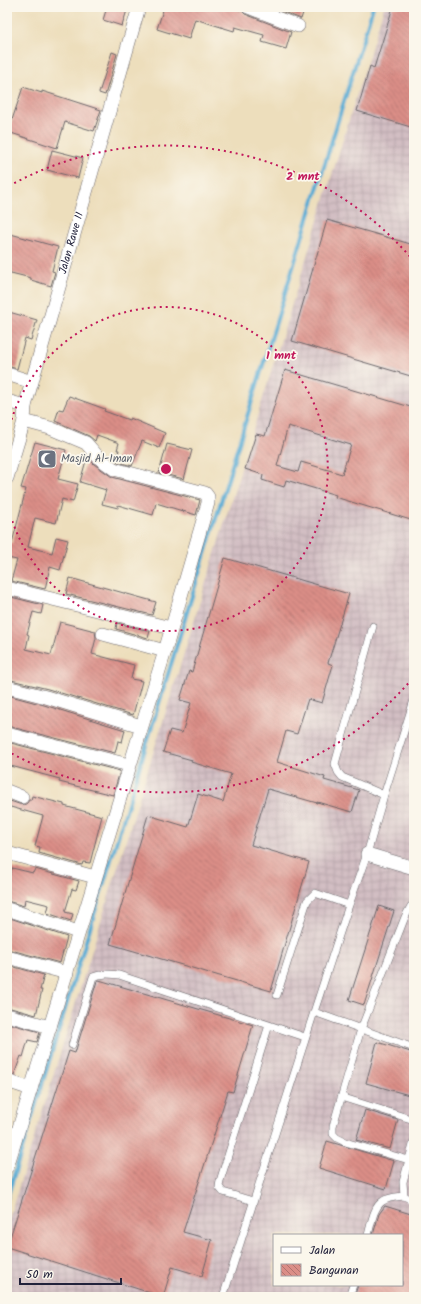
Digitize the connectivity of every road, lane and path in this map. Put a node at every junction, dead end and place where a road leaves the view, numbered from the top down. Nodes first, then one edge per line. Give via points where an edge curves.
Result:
1 (139, 7) edge
2 (248, 7) edge
3 (298, 26) dead end
4 (7, 374) edge
5 (32, 382) junction
6 (7, 401) edge
7 (25, 406) junction
8 (24, 421) junction
9 (7, 478) edge
10 (7, 588) edge
11 (374, 626) dead end
12 (171, 628) junction
13 (103, 634) dead end
14 (165, 651) junction
15 (7, 686) edge
16 (414, 700) edge
17 (141, 726) junction
18 (7, 734) edge
19 (129, 765) junction
20 (7, 791) edge
21 (384, 795) junction
22 (22, 797) dead end
23 (7, 853) edge
24 (367, 854) junction
25 (414, 868) edge
26 (95, 877) junction
27 (349, 904) junction
28 (414, 905) edge
29 (7, 909) edge
30 (78, 932) junction
31 (7, 957) edge
32 (67, 973) junction
33 (277, 995) dead end
34 (314, 1012) junction
35 (7, 1015) edge
36 (269, 1025) junction
37 (50, 1027) junction
38 (361, 1029) junction
39 (305, 1037) junction
40 (72, 1045) dead end
41 (414, 1048) edge
42 (7, 1081) edge
43 (31, 1089) junction
44 (341, 1097) junction
45 (414, 1120) edge
46 (414, 1141) edge
47 (410, 1160) junction
48 (7, 1167) edge
49 (404, 1196) junction
50 (253, 1201) junction
51 (414, 1201) edge
52 (368, 1234) edge
53 (352, 1286) edge
54 (223, 1297) edge
55 (349, 1297) edge

1 - 5 street, Jalan Rawe II
2 - 3 street
4 - 5 street
5 - 7 street, Jalan Rawe II
6 - 7 street
7 - 8 street, Jalan Rawe II
8 - 9 street, Jalan Rawe II
8 - 12 street via 50,428 86,443 99,458 114,469 205,493 208,497
10 - 12 street
11 - 21 lane via 336,764 342,777
12 - 14 street
13 - 14 street
14 - 17 street
15 - 17 street
16 - 21 lane
17 - 19 street
18 - 19 street
19 - 26 street
20 - 22 street
21 - 24 lane
23 - 26 street
24 - 25 street
24 - 27 lane
26 - 30 street
27 - 33 lane via 315,893 307,901
27 - 34 lane
28 - 38 lane via 405,917
29 - 30 street
30 - 32 street
31 - 32 street
32 - 37 street
34 - 38 lane
34 - 39 lane
35 - 37 street
36 - 39 lane
36 - 40 lane via 107,973 93,977
36 - 50 lane via 219,1187 223,1192
37 - 43 street
38 - 41 lane
38 - 44 lane
39 - 50 lane
42 - 43 street
43 - 48 street
44 - 45 lane
44 - 47 lane via 333,1126 333,1134 337,1138
46 - 47 lane
47 - 49 lane via 404,1182
49 - 51 lane
49 - 52 lane via 382,1201 376,1207
50 - 54 lane
53 - 55 lane

